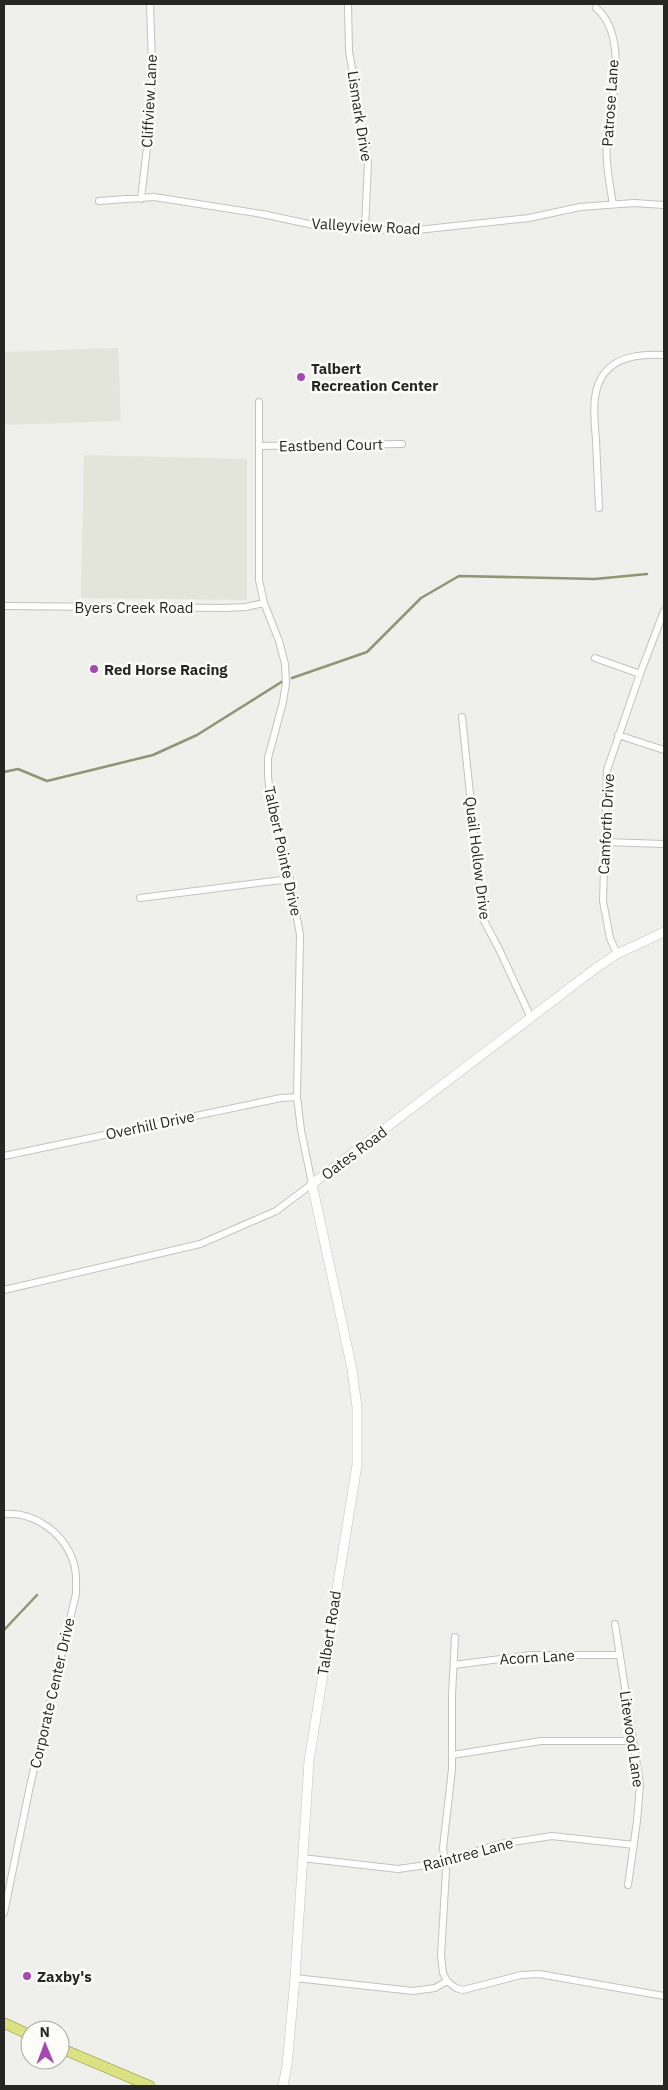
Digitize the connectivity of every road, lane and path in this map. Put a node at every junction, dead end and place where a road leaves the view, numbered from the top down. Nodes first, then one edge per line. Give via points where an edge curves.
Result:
1 (150, 4) edge
2 (348, 4) edge
3 (596, 8) dead end
4 (141, 198) junction
5 (99, 202) dead end
6 (614, 204) junction
7 (664, 205) edge
8 (365, 229) junction
9 (664, 355) edge
10 (259, 402) dead end
11 (402, 444) dead end
12 (259, 446) junction
13 (599, 508) dead end
14 (264, 603) junction
15 (4, 606) edge
16 (664, 612) edge
17 (595, 658) dead end
18 (640, 674) junction
19 (462, 717) dead end
20 (618, 735) junction
21 (664, 750) edge
22 (605, 842) junction
23 (664, 844) edge
24 (290, 879) junction
25 (140, 898) dead end
26 (664, 932) edge
27 (616, 954) junction
28 (531, 1018) junction
29 (297, 1097) junction
30 (4, 1156) edge
31 (312, 1184) junction
32 (4, 1290) edge
33 (4, 1514) edge
34 (615, 1624) dead end
35 (455, 1636) dead end
36 (620, 1655) junction
37 (454, 1665) junction
38 (632, 1741) junction
39 (452, 1755) junction
40 (634, 1846) junction
41 (302, 1858) junction
42 (444, 1859) junction
43 (628, 1885) dead end
44 (4, 1913) edge
45 (294, 1978) junction
46 (447, 1981) junction
47 (664, 1996) edge
48 (4, 2024) edge
49 (20, 2031) edge
50 (70, 2052) edge
51 (150, 2086) edge
52 (283, 2086) edge

1 - 4 street, Cliffview Lane via 150,122
2 - 8 street, Lismark Drive via 349,51 368,162
3 - 6 street, Patrose Lane via 604,15 613,36 614,96 607,134 606,167
4 - 5 street, Valleyview Road
4 - 8 street, Valleyview Road via 183,201 323,227
6 - 7 street, Valleyview Road
6 - 8 street, Valleyview Road via 450,227 408,231
9 - 13 street via 643,354 624,358 606,372 599,384 594,406
10 - 12 street, Talbert Pointe Drive
11 - 12 street, Eastbend Court
12 - 14 street, Talbert Pointe Drive via 258,551
14 - 15 street, Byers Creek Road via 224,608
14 - 24 street, Talbert Pointe Drive via 285,664 286,683 268,758 268,776
16 - 18 street, Camforth Drive
17 - 18 street
18 - 20 street, Camforth Drive
19 - 28 street, Quail Hollow Drive via 483,919
20 - 21 street
20 - 22 street, Camforth Drive via 608,770
22 - 23 street
22 - 27 street, Camforth Drive via 603,901
24 - 25 street
24 - 29 street, Talbert Pointe Drive via 300,935
26 - 27 street, Oates Road
27 - 28 street, Oates Road
28 - 31 street, Oates Road
29 - 30 street, Overhill Drive
29 - 31 street, Talbert Pointe Drive via 300,1130
31 - 32 street, Oates Road via 276,1211 200,1244
31 - 41 street, Talbert Road via 352,1369 357,1407 357,1465 309,1761
33 - 44 street, Corporate Center Drive via 21,1515 50,1527 62,1540 75,1564 76,1594 30,1786
34 - 36 street, Litewood Lane
35 - 37 street
36 - 37 street, Acorn Lane via 532,1655
36 - 38 street, Litewood Lane
37 - 39 street
38 - 39 street via 541,1741
38 - 40 street, Litewood Lane via 640,1784
39 - 42 street
40 - 42 street, Raintree Lane via 552,1836 500,1844
40 - 43 street, Litewood Lane
41 - 42 street, Raintree Lane via 398,1869
41 - 45 street, Talbert Road
42 - 46 street via 446,1886 441,1955
45 - 46 street via 413,1991 435,1988
45 - 52 street, Talbert Road
46 - 47 street via 463,1990 521,1975 538,1974
48 - 49 main road
50 - 51 main road

